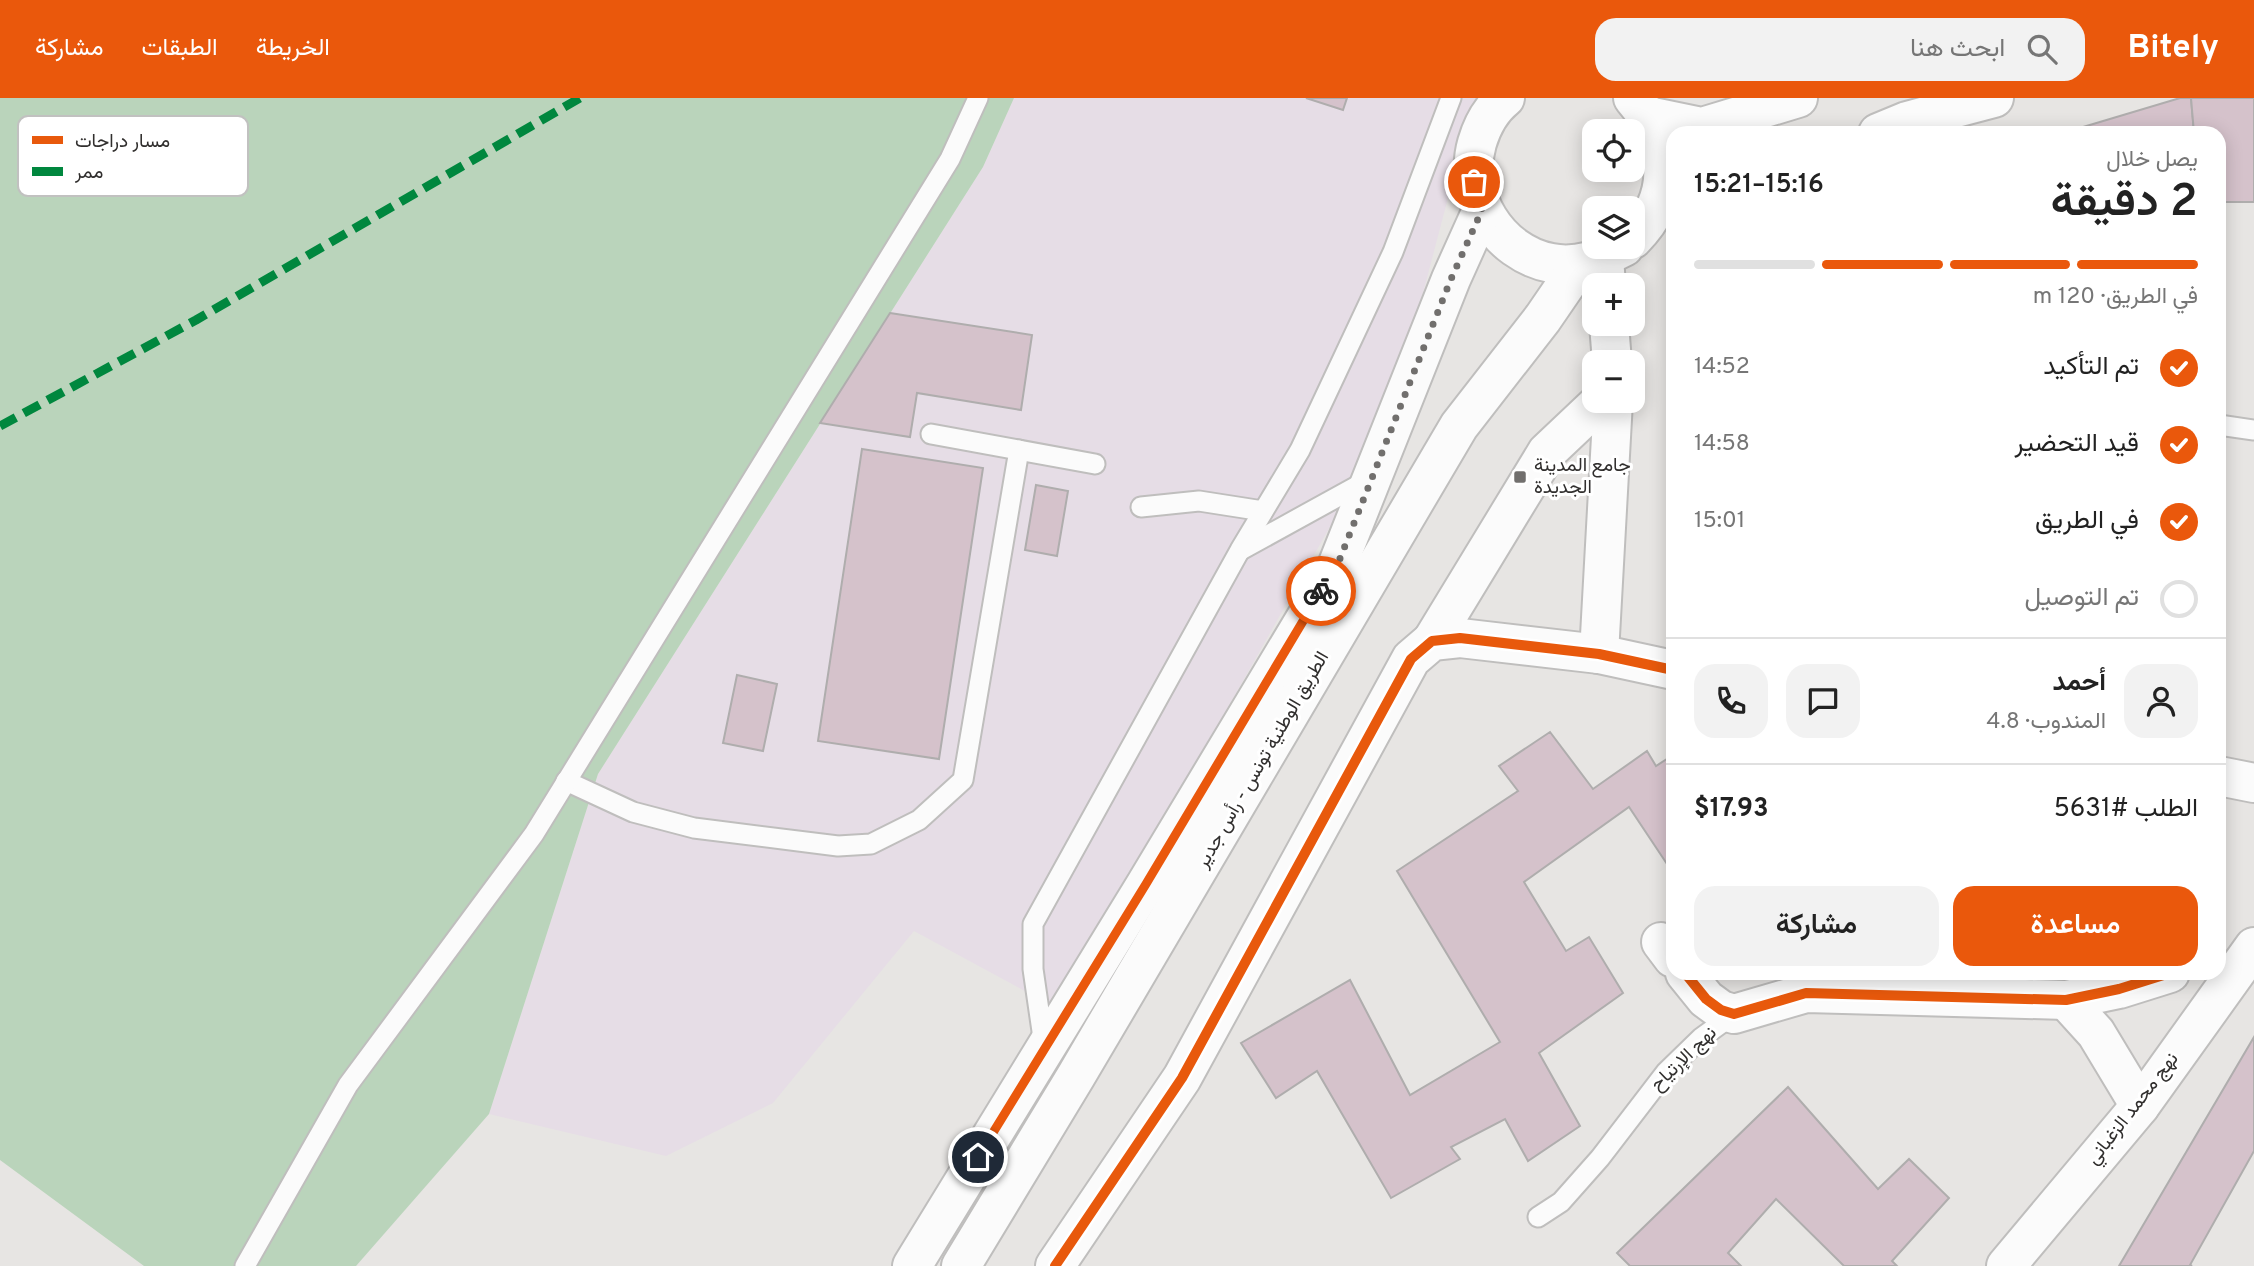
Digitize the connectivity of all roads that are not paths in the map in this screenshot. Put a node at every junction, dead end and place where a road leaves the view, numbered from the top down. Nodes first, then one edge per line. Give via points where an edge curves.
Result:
1 (978, 98) edge
2 (1451, 98) edge
3 (1505, 98) edge
4 (1798, 98) edge
5 (1994, 98) edge
6 (1640, 107) edge
7 (1699, 126) edge
8 (1705, 126) edge
9 (1895, 126) edge
10 (1665, 205) edge
11 (1482, 210) junction
12 (1645, 226) edge
13 (1597, 259) edge
14 (1608, 259) edge
15 (1588, 413) edge
16 (1612, 413) edge
17 (2226, 426) edge
18 (2254, 430) edge
19 (931, 434) dead end
20 (1019, 450) junction
21 (1095, 464) dead end
22 (1372, 478) junction
23 (1141, 507) dead end
24 (1263, 511) junction
25 (1240, 550) junction
26 (1432, 642) junction
27 (1599, 654) junction
28 (1666, 668) edge
29 (2226, 777) edge
30 (566, 781) junction
31 (2254, 783) edge
32 (2254, 948) edge
33 (2226, 956) edge
34 (1691, 980) edge
35 (2148, 980) edge
36 (2066, 1000) junction
37 (1734, 1014) junction
38 (1045, 1049) junction
39 (2140, 1106) junction
40 (1538, 1217) dead end
41 (245, 1266) edge
42 (912, 1266) edge
43 (961, 1266) edge
44 (1055, 1266) edge
45 (2006, 1266) edge

1 - 30 lane via 950,159
2 - 24 lane via 1393,252 1300,450
3 - 11 main road via 1482,127 1474,154 1474,182
4 - 8 main road
5 - 9 main road
6 - 7 main road
6 - 10 main road via 1661,144
10 - 12 main road, الطريق الوطنية تونس - رأس جدير
11 - 13 main road via 1499,234 1522,252 1550,263
11 - 22 main road, الطريق الوطنية تونس - رأس جدير
14 - 43 main road, الطريق الوطنية تونس - رأس جدير via 1543,318 1459,426
15 - 26 main road via 1547,452
16 - 27 main road
17 - 18 lane
19 - 20 lane
20 - 21 lane
20 - 30 lane via 963,780 919,820 871,844 838,846 694,828 634,812
22 - 25 lane
22 - 38 main road, الطريق الوطنية تونس - رأس جدير via 1337,566
23 - 24 lane via 1199,501
24 - 25 lane
25 - 38 lane via 1033,924 1033,969
26 - 27 main road via 1460,638
26 - 44 main road via 1411,659 1182,1077
27 - 28 main road
29 - 31 main road
30 - 41 lane via 534,834 348,1085
32 - 33 main road
32 - 39 main road, نهج محمد الزغباني
34 - 37 main road via 1706,999
35 - 36 main road, نهج الإرتياح
36 - 37 main road, نهج الإرتياح via 1806,993
36 - 39 main road via 2096,1033
37 - 40 lane, نهج الإرتياح via 1665,1072 1592,1167 1560,1202
38 - 42 main road, الطريق الوطنية تونس - رأس جدير
39 - 45 main road, نهج محمد الزغباني

